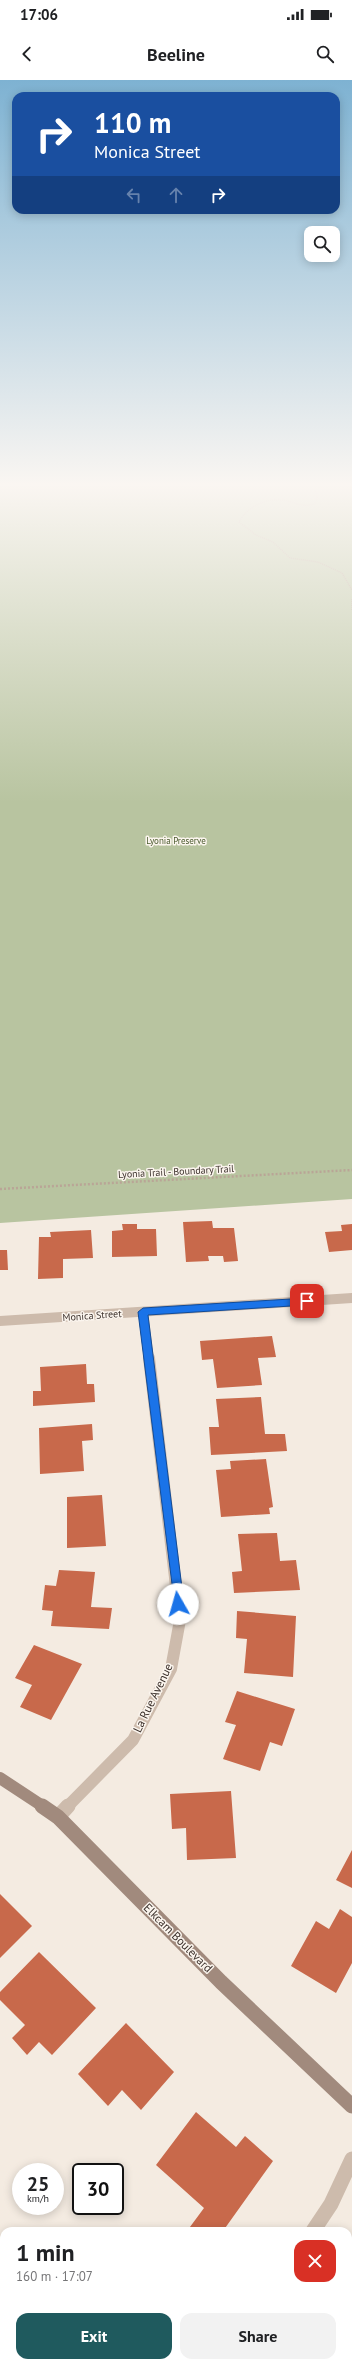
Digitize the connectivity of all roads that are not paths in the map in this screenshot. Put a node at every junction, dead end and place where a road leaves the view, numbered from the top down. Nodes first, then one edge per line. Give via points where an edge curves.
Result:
1 (352, 1298) edge
2 (143, 1312) junction
3 (0, 1321) edge
4 (0, 1778) edge
5 (58, 1817) junction
6 (352, 2106) edge
7 (352, 2159) edge
8 (316, 2227) edge

1 - 2 street, Monica Street
2 - 3 street, Monica Street
2 - 5 street, La Rue Avenue via 180,1620 171,1669 132,1740
4 - 5 street, Elkcam Boulevard
5 - 6 street, Elkcam Boulevard via 221,1982
7 - 8 street via 331,2204

